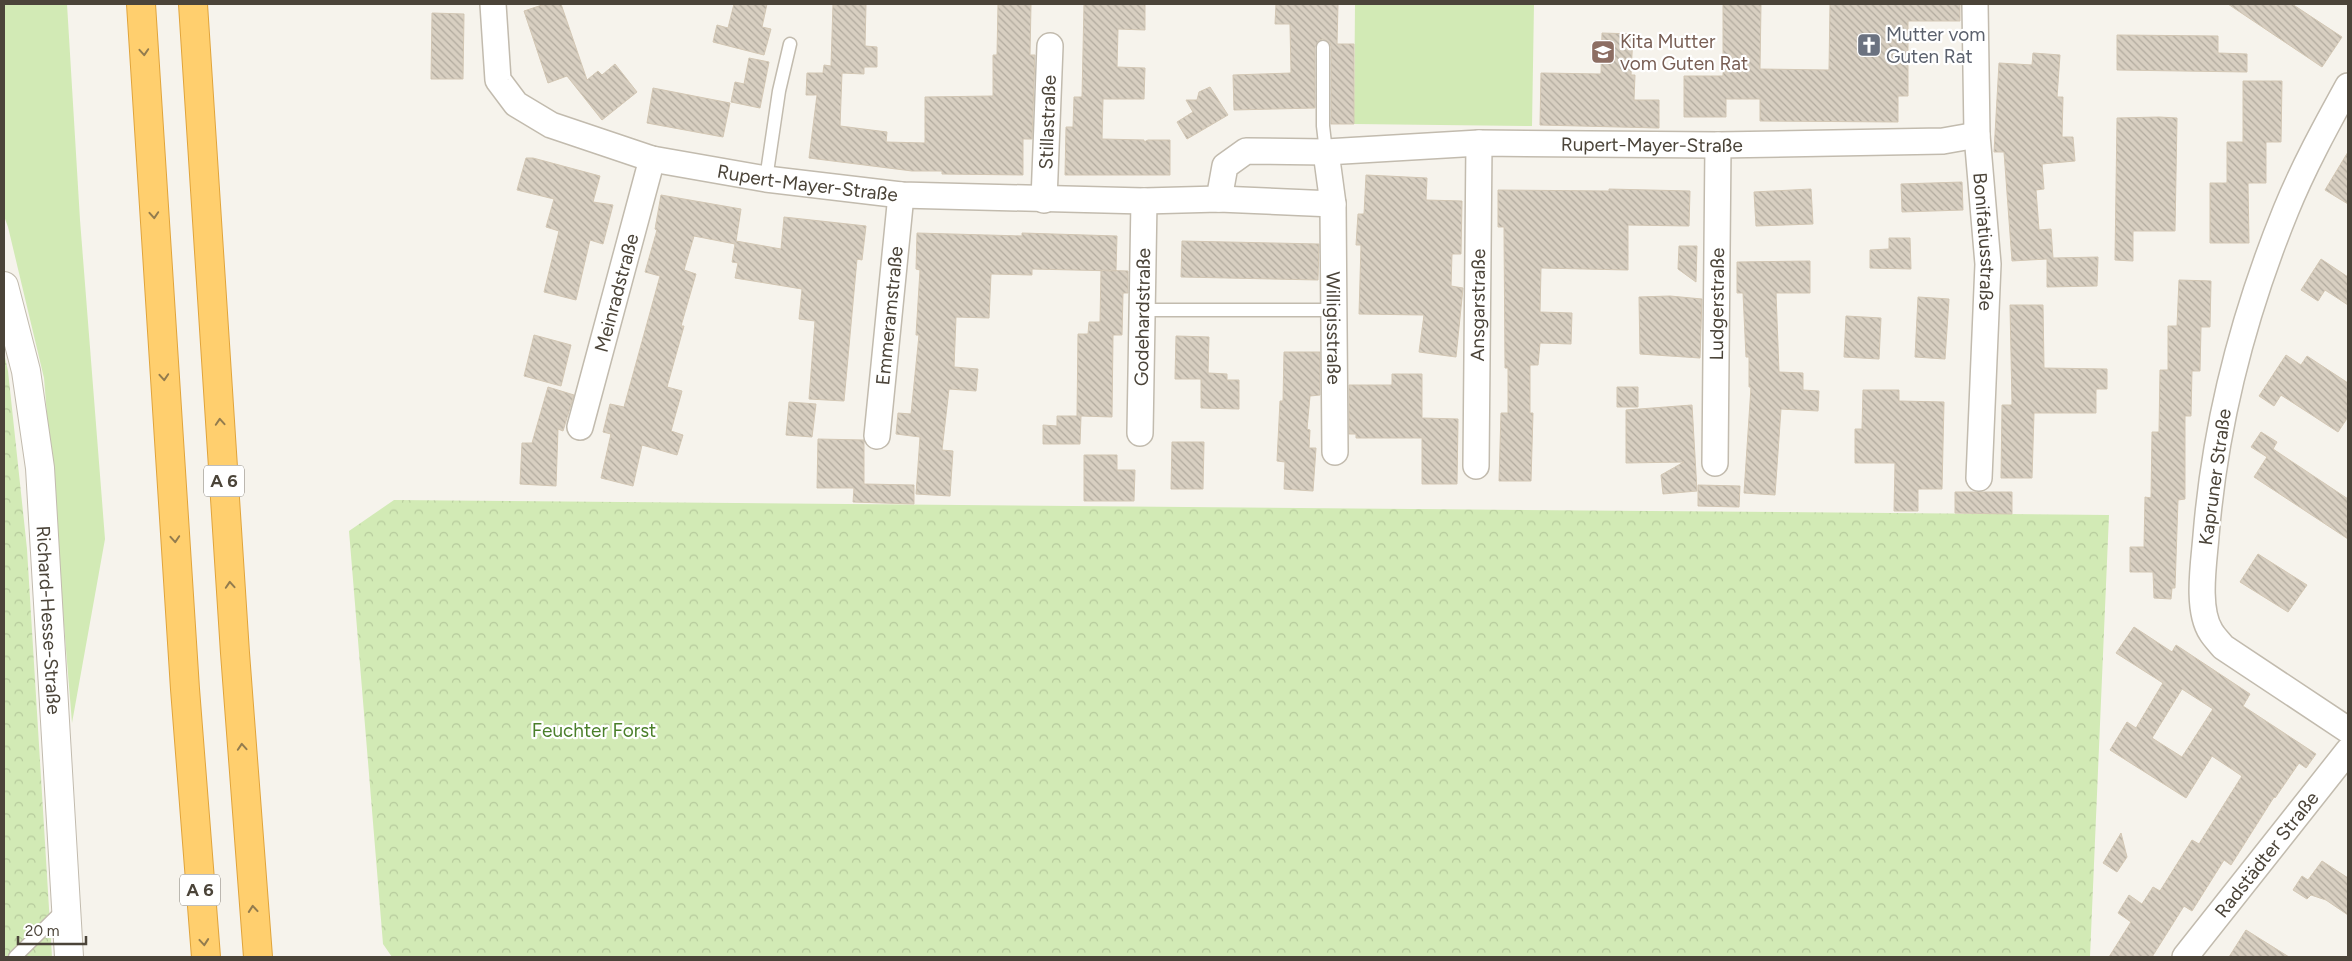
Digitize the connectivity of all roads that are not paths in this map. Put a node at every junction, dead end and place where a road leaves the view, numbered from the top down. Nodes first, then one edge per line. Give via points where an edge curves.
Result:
1 (141, 4) edge
2 (193, 4) edge
3 (493, 4) edge
4 (1975, 4) edge
5 (790, 44) dead end
6 (1050, 46) dead end
7 (1323, 46) dead end
8 (2348, 86) edge
9 (1976, 135) junction
10 (1479, 143) junction
11 (1718, 145) junction
12 (1326, 152) junction
13 (652, 159) junction
14 (766, 179) junction
15 (901, 195) junction
16 (1219, 199) junction
17 (1044, 200) junction
18 (1144, 201) junction
19 (1333, 204) junction
20 (4, 286) edge
21 (1142, 310) junction
22 (1334, 310) junction
23 (580, 427) dead end
24 (1140, 432) dead end
25 (877, 436) dead end
26 (1334, 452) dead end
27 (1715, 463) dead end
28 (1476, 466) dead end
29 (1979, 478) dead end
30 (2348, 730) edge
31 (2348, 751) edge
32 (66, 907) junction
33 (16, 957) edge
34 (69, 957) edge
35 (206, 957) edge
36 (258, 957) edge
37 (2184, 957) edge

1 -> 35 highway, A 6
36 -> 2 highway, A 6
3 - 13 street, Rupert-Mayer-Straße via 498,80 516,104 552,125
4 - 9 street, Bonifatiusstraße
5 - 14 lane via 779,91
6 - 17 street, Stillastraße
7 - 12 lane
8 - 30 street, Kapruner Straße via 2285,211 2250,314 2226,400 2214,460 2203,580 2203,610 2210,631 2223,647
9 - 11 street, Rupert-Mayer-Straße via 1943,141
9 - 29 street, Bonifatiusstraße via 1988,264
10 - 11 street, Rupert-Mayer-Straße
10 - 12 street, Rupert-Mayer-Straße
10 - 28 street, Ansgarstraße
11 - 27 street, Ludgerstraße
12 - 16 street, Rupert-Mayer-Straße via 1246,151 1225,166
12 - 19 street
13 - 14 street, Rupert-Mayer-Straße
13 - 23 street, Meinradstraße
14 - 15 street, Rupert-Mayer-Straße
15 - 17 street, Rupert-Mayer-Straße
15 - 25 street, Emmeramstraße
16 - 18 street, Rupert-Mayer-Straße
16 - 19 street, Rupert-Mayer-Straße
17 - 18 street, Rupert-Mayer-Straße
18 - 21 street, Godehardstraße
19 - 22 street, Willigisstraße
20 - 32 street, Richard-Hesse-Straße via 26,371 40,468
21 - 22 lane
21 - 24 street, Godehardstraße
22 - 26 street, Willigisstraße
31 - 37 street, Radstädter Straße
32 - 33 lane
32 - 34 street, Richard-Hesse-Straße

